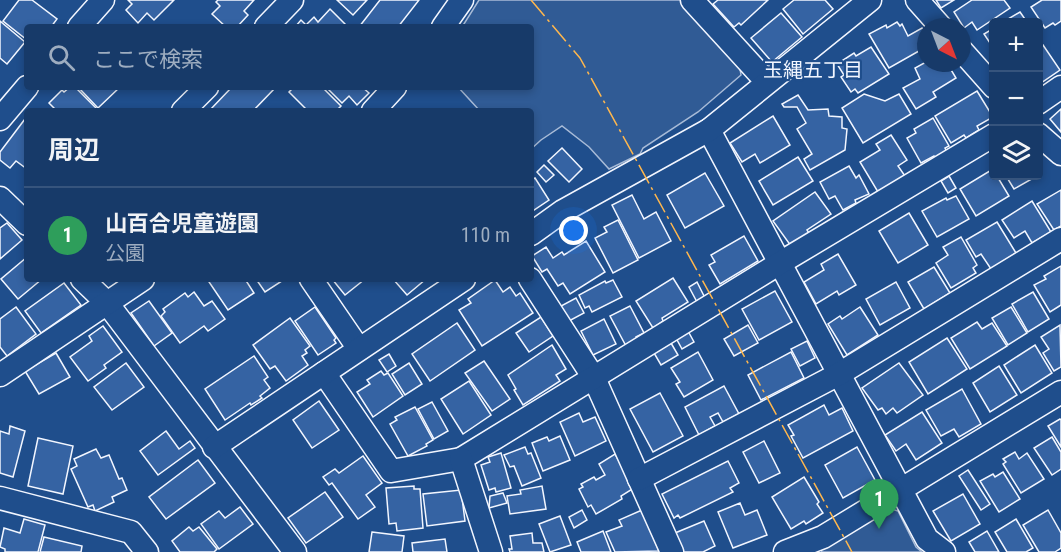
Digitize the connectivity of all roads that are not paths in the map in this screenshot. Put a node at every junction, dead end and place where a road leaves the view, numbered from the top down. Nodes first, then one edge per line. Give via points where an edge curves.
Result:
1 (103, 0) edge
2 (292, 0) edge
3 (462, 0) edge
4 (692, 0) edge
5 (870, 0) edge
6 (917, 0) edge
7 (932, 18) edge
8 (84, 24) edge
9 (269, 24) edge
10 (445, 24) edge
11 (971, 61) edge
12 (767, 82) junction
13 (989, 82) edge
14 (1061, 87) edge
15 (24, 90) edge
16 (203, 90) edge
17 (392, 90) edge
18 (1043, 100) edge
19 (176, 108) edge
20 (376, 108) edge
21 (0, 119) edge
22 (709, 130) junction
23 (989, 137) edge
24 (1043, 138) edge
25 (1061, 154) edge
26 (0, 198) edge
27 (24, 221) edge
28 (534, 232) edge
29 (1061, 239) edge
30 (780, 263) junction
31 (85, 282) edge
32 (138, 282) edge
33 (312, 282) edge
34 (460, 282) edge
35 (532, 282) edge
36 (107, 303) junction
37 (359, 349) junction
38 (324, 373) junction
39 (839, 374) junction
40 (0, 375) edge
41 (594, 378) junction
42 (1061, 392) edge
43 (214, 447) junction
44 (461, 459) junction
45 (639, 480) junction
46 (900, 491) junction
47 (0, 498) edge
48 (147, 552) edge
49 (295, 552) edge
50 (491, 552) edge
51 (672, 552) edge
52 (784, 552) edge
53 (944, 552) edge

1 - 8 street
2 - 9 street
3 - 10 street
4 - 12 street
5 - 12 street
6 - 7 street
11 - 13 street
12 - 22 street
14 - 18 street
15 - 21 street
16 - 19 street
17 - 20 street
22 - 28 street via 563,211
22 - 30 street
23 - 30 street
24 - 25 street
26 - 27 street
29 - 39 street
30 - 39 street
30 - 41 street
31 - 36 street
32 - 36 street
33 - 37 street
34 - 37 street
35 - 41 street
36 - 40 street
36 - 43 street
37 - 38 street
38 - 43 street
38 - 44 street via 391,471
39 - 45 street
39 - 46 street
41 - 44 street
41 - 45 street
42 - 46 street
43 - 49 street
44 - 50 street
45 - 51 street
46 - 52 street via 823,537
46 - 53 street via 927,539
47 - 48 street via 131,532

